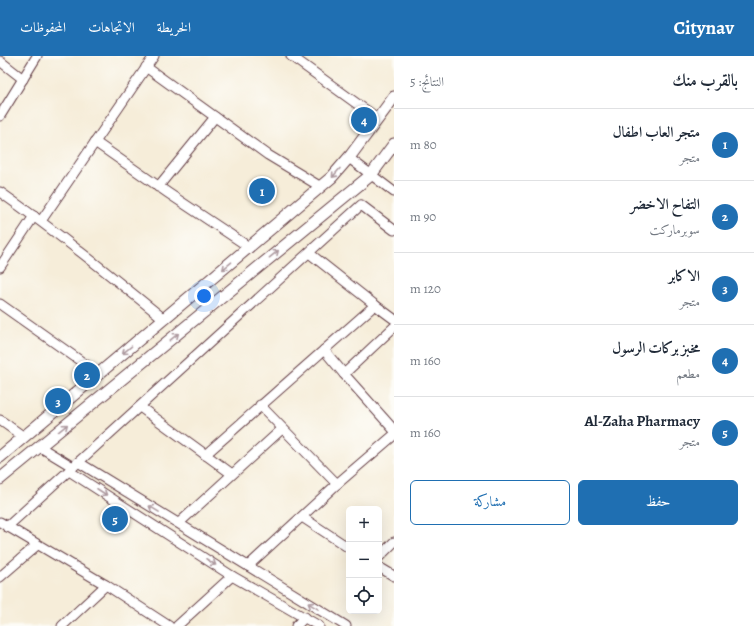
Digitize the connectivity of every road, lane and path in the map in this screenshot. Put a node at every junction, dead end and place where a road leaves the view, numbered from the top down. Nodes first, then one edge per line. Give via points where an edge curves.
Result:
1 (37, 56) edge
2 (154, 56) edge
3 (291, 56) edge
4 (0, 61) edge
5 (146, 67) junction
6 (23, 79) junction
7 (394, 97) edge
8 (0, 116) edge
9 (215, 117) junction
10 (378, 119) junction
11 (95, 142) junction
12 (394, 144) edge
13 (349, 158) junction
14 (371, 175) junction
15 (158, 187) junction
16 (321, 187) junction
17 (0, 192) edge
18 (394, 192) edge
19 (38, 218) junction
20 (394, 230) edge
21 (249, 247) junction
22 (309, 253) junction
23 (0, 267) edge
24 (0, 304) edge
25 (374, 305) junction
26 (164, 319) junction
27 (394, 319) edge
28 (394, 327) edge
29 (324, 350) junction
30 (99, 374) junction
31 (344, 374) junction
32 (260, 405) junction
33 (140, 407) junction
34 (0, 420) edge
35 (282, 429) junction
36 (394, 430) edge
37 (394, 435) edge
38 (24, 437) junction
39 (40, 447) junction
40 (205, 455) junction
41 (1, 456) edge
42 (73, 467) junction
43 (232, 474) junction
44 (0, 480) edge
45 (337, 484) junction
46 (302, 517) junction
47 (179, 523) junction
48 (3, 524) edge
49 (206, 541) junction
50 (394, 542) edge
51 (37, 545) junction
52 (346, 546) edge
53 (198, 554) junction
54 (382, 554) edge
55 (248, 566) junction
56 (382, 568) edge
57 (232, 576) junction
58 (394, 576) edge
59 (0, 577) edge
60 (106, 585) junction
61 (305, 617) junction
62 (62, 626) edge
63 (169, 626) edge
64 (177, 626) edge
65 (296, 626) edge
66 (319, 626) edge
67 (346, 626) edge

1 - 6 street
2 - 5 street
3 - 10 street
4 - 6 street
5 - 9 street
5 - 11 street
6 - 8 street
7 - 10 street
9 - 15 street
9 - 16 street via 268,155
10 - 13 street
11 - 15 street
11 - 19 street
12 - 14 street
13 - 14 street
13 -> 16 street
14 - 18 street
39 -> 14 street
15 - 21 street
16 - 21 street
17 - 19 street
19 - 23 street
19 - 26 street
20 - 22 street via 361,205
21 -> 26 street
22 - 25 street
22 - 33 street
24 - 30 street
25 - 27 street
25 - 29 street
26 -> 30 street
28 - 31 street
29 - 31 street
29 - 32 street
30 - 38 street
31 - 36 street
32 - 35 street
32 - 40 street
33 - 40 street
33 - 42 street
34 - 38 street
35 - 43 street
35 - 45 street
37 - 45 street
38 - 41 street
39 - 42 street
39 - 44 street
40 - 43 street
47 -> 42 street
42 - 48 street
42 -> 53 street
43 - 47 street
45 - 46 street
46 - 52 street
46 - 55 street
47 - 49 street
48 - 51 street
49 - 53 street
49 - 55 street
50 - 54 street
51 - 59 street
51 - 60 street
53 -> 57 street
67 -> 55 street
56 - 58 street
57 - 61 street
57 - 64 street
60 - 62 street
60 - 63 street
61 - 65 street
61 - 66 street

